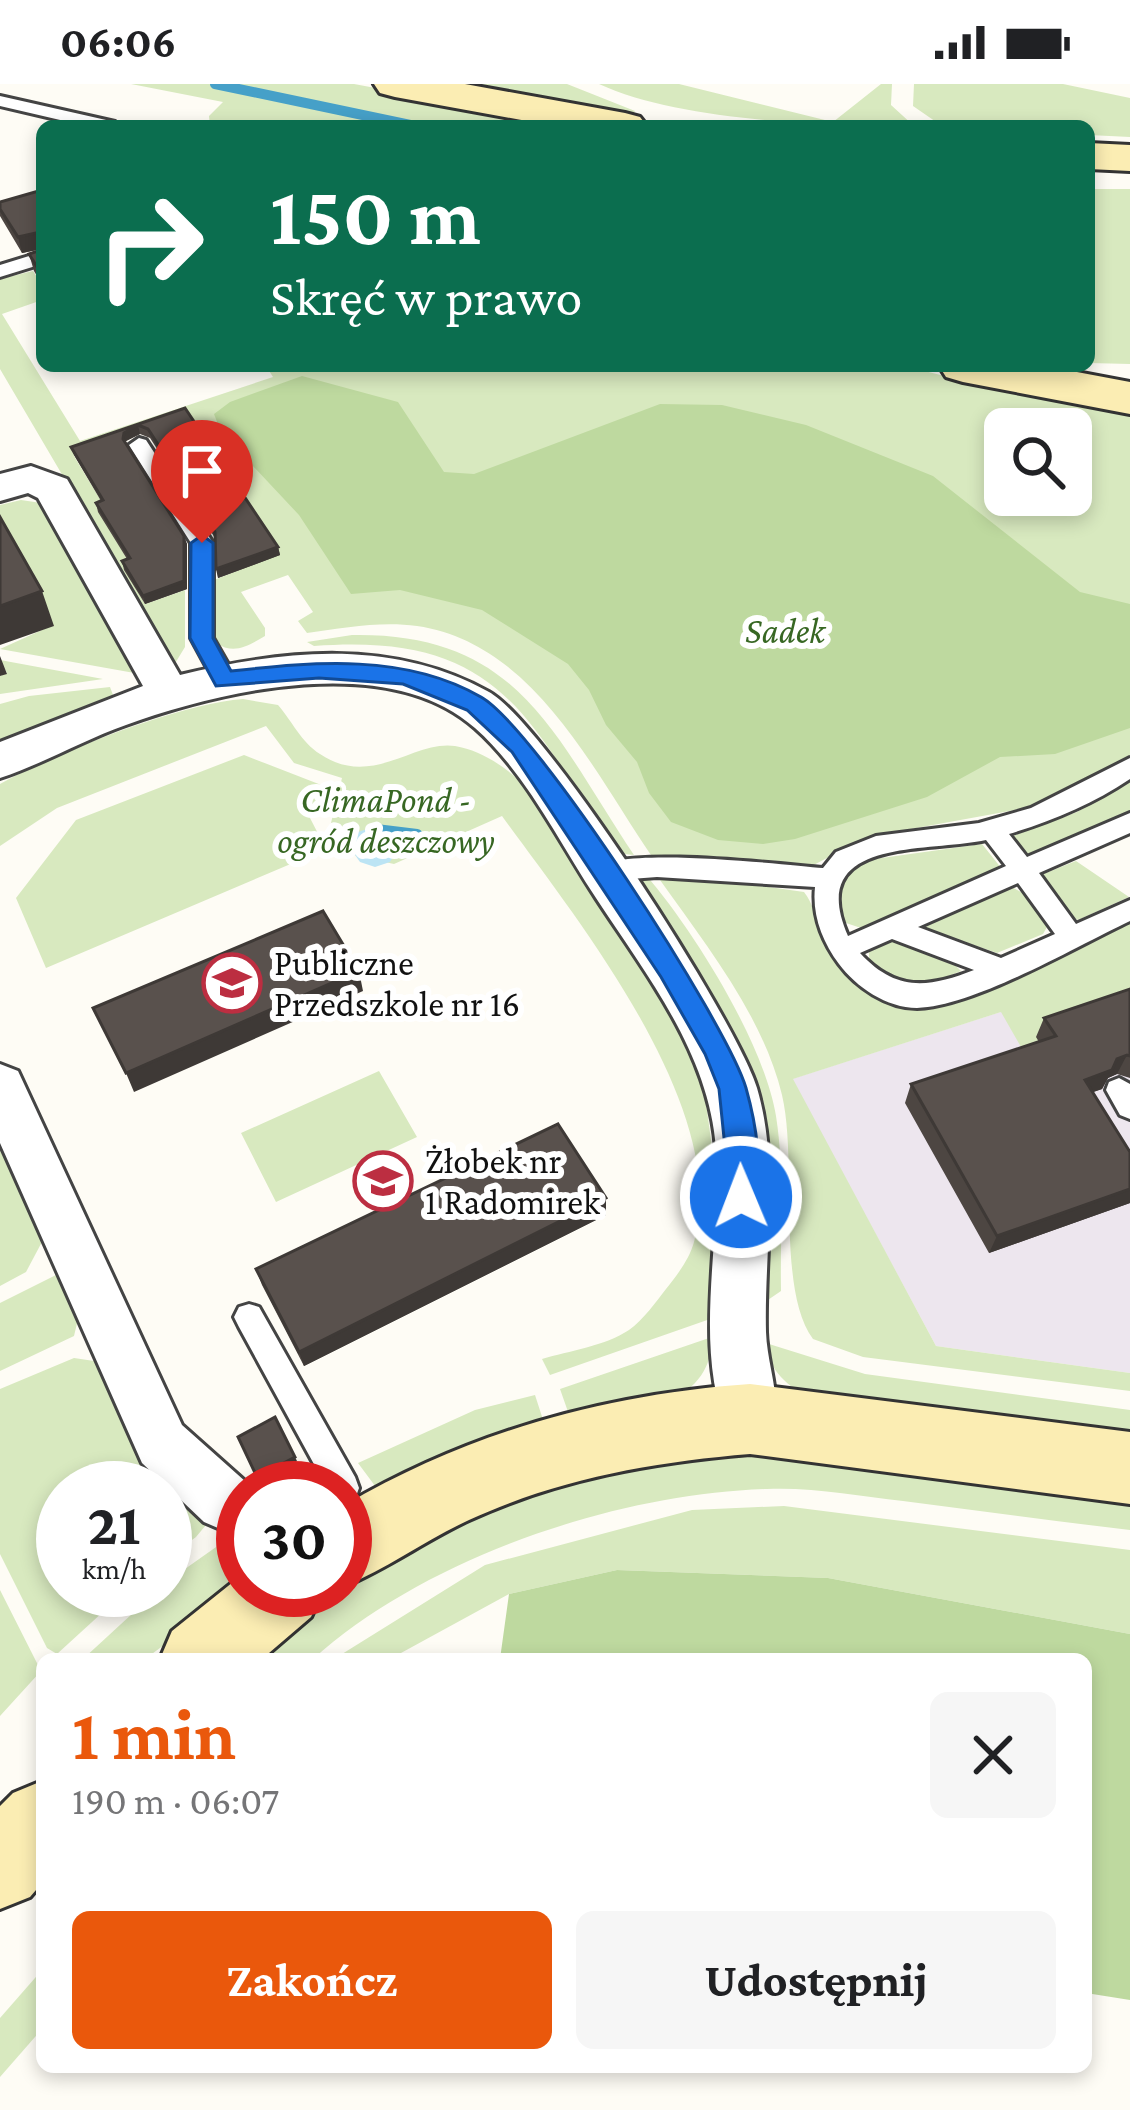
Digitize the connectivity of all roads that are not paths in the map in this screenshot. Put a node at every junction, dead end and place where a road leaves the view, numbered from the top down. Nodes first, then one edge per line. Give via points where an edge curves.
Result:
1 (394, 84) edge
2 (0, 101) edge
3 (578, 118) junction
4 (84, 120) edge
5 (590, 120) edge
6 (600, 120) edge
7 (36, 259) edge
8 (3, 264) edge
9 (994, 372) edge
10 (1061, 372) edge
11 (1130, 378) edge
12 (1130, 398) edge
13 (139, 445) dead end
14 (0, 488) edge
15 (225, 680) junction
16 (169, 694) junction
17 (0, 761) edge
18 (1130, 767) edge
19 (1130, 822) edge
20 (992, 829) junction
21 (604, 871) junction
22 (1020, 872) junction
23 (829, 878) junction
24 (1130, 910) edge
25 (890, 927) junction
26 (1071, 936) junction
27 (844, 949) junction
28 (998, 968) junction
29 (0, 1086) edge
30 (249, 1317) dead end
31 (749, 1418) junction
32 (324, 1461) edge
33 (1130, 1468) edge
34 (216, 1495) edge
35 (372, 1509) edge
36 (251, 1617) edge
37 (207, 1653) edge
38 (36, 1829) edge
39 (0, 1868) edge

1 - 3 main road
2 - 4 lane
3 - 5 main road
3 - 6 main road
7 - 8 lane
9 - 12 main road
10 - 11 main road
13 - 15 lane via 202,543 202,638
14 - 16 street via 31,479 52,489
15 - 16 street
15 - 21 street via 360,670 406,676 475,704 520,746
16 - 17 street
18 - 20 lane via 1048,813
19 - 22 lane
20 - 22 lane
20 - 23 lane via 863,850
21 - 23 lane
21 - 31 street via 670,970 732,1089 742,1150 738,1337
22 - 25 lane
22 - 26 lane
23 - 27 lane via 826,911
24 - 26 lane
25 - 27 lane
25 - 28 lane
26 - 28 lane
27 - 28 lane via 879,987 898,995 942,992
29 - 34 street via 162,1444
30 - 32 lane
31 - 33 main road
31 - 35 main road via 596,1439
36 - 37 main road
38 - 39 main road

